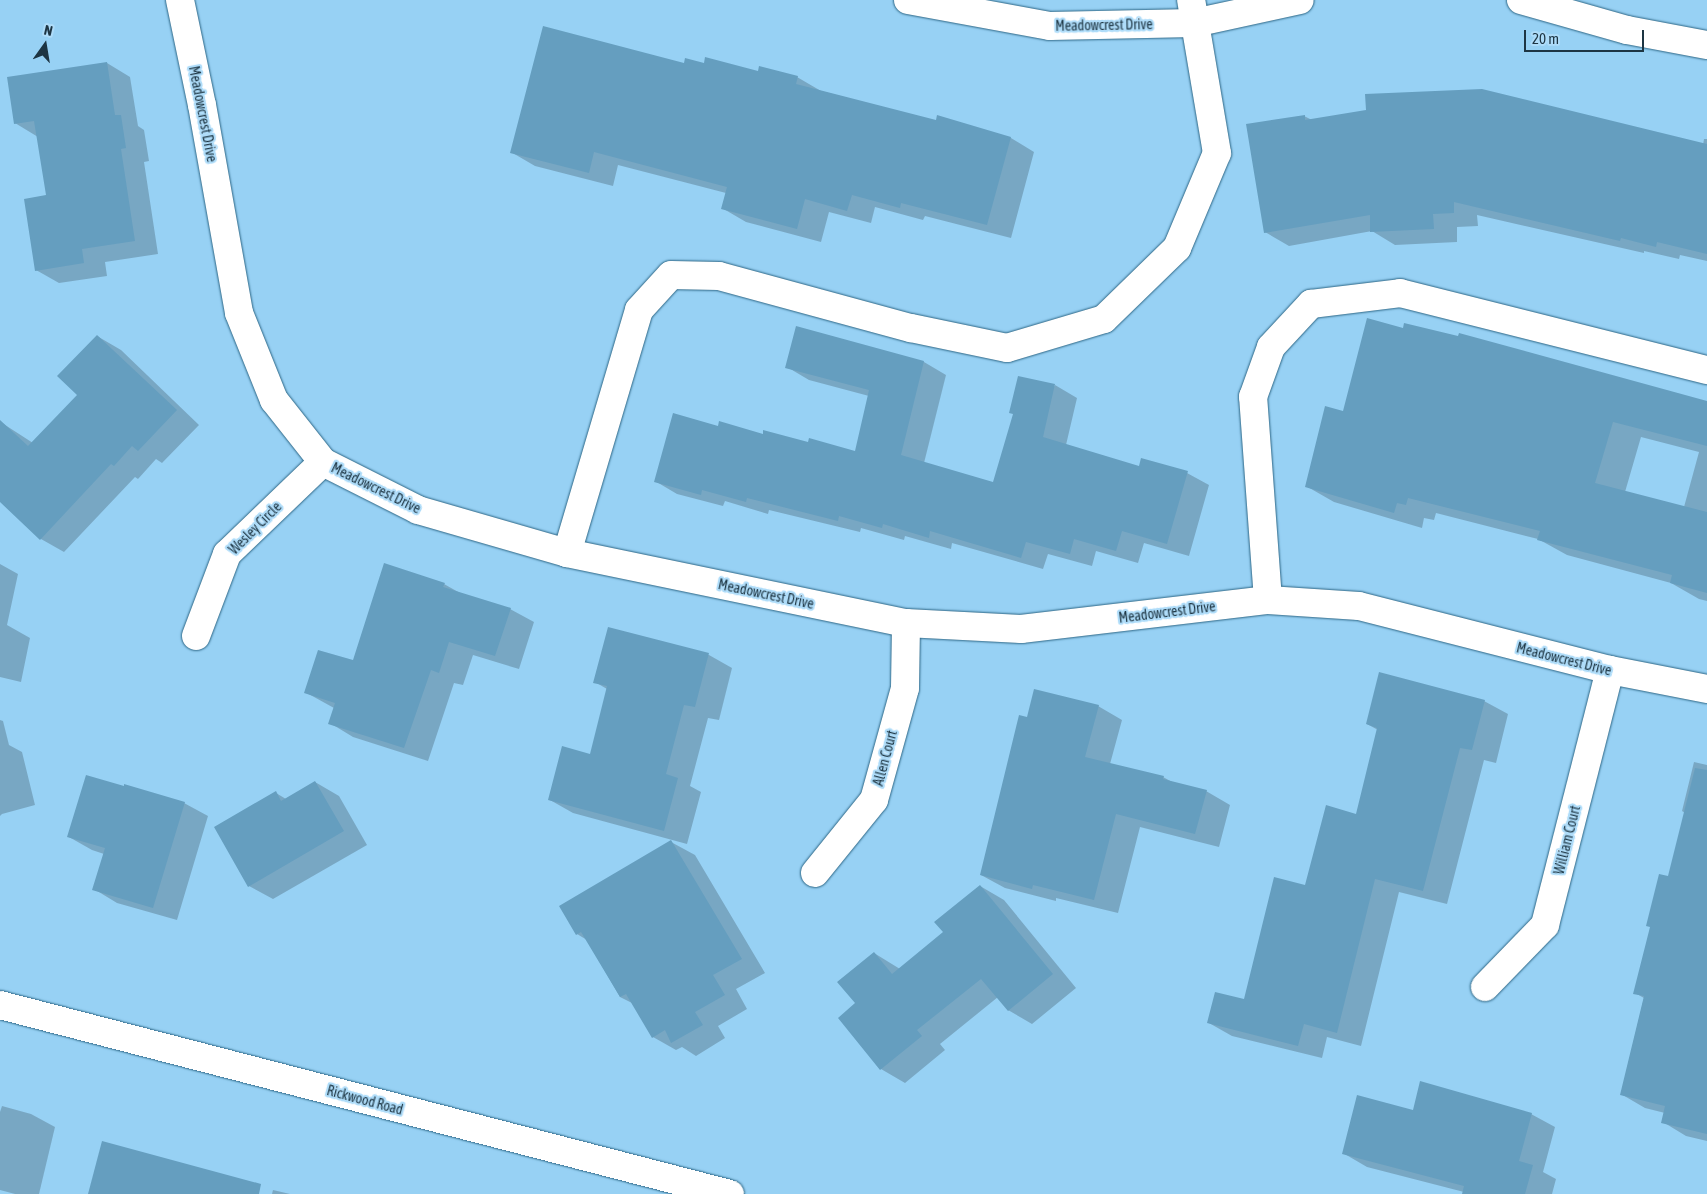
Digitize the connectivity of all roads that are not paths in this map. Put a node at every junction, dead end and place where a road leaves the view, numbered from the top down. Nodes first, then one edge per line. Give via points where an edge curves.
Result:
1 (180, 0) edge
2 (908, 0) edge
3 (1300, 0) edge
4 (1521, 0) edge
5 (1193, 12) edge
6 (1707, 45) edge
7 (1707, 370) edge
8 (323, 462) junction
9 (567, 553) junction
10 (1268, 600) junction
11 (906, 622) junction
12 (196, 636) dead end
13 (1610, 670) junction
14 (1707, 689) edge
15 (815, 873) dead end
16 (1485, 987) dead end
17 (0, 1005) edge
18 (673, 1187) edge
19 (730, 1194) edge

1 - 8 street, Meadowcrest Drive via 239,313 274,400
2 - 5 street, Meadowcrest Drive via 1050,26
3 - 5 street, Meadowcrest Drive
4 - 6 street via 1627,30
5 - 9 street via 1217,153 1176,248 1104,319 1007,348 911,328 719,276 670,275 639,310
7 - 10 street via 1400,294 1312,304 1271,348 1254,397
8 - 9 street, Meadowcrest Drive via 418,510
8 - 12 street, Wesley Circle via 227,554
9 - 11 street, Meadowcrest Drive
10 - 11 street, Meadowcrest Drive via 1021,629
10 - 13 street, Meadowcrest Drive via 1359,606
11 - 15 street, Allen Court via 904,688 874,800
13 - 14 street, Meadowcrest Drive
13 - 16 street, William Court via 1545,925
17 - 18 street, Rickwood Road
18 - 19 street, Rickwood Road

